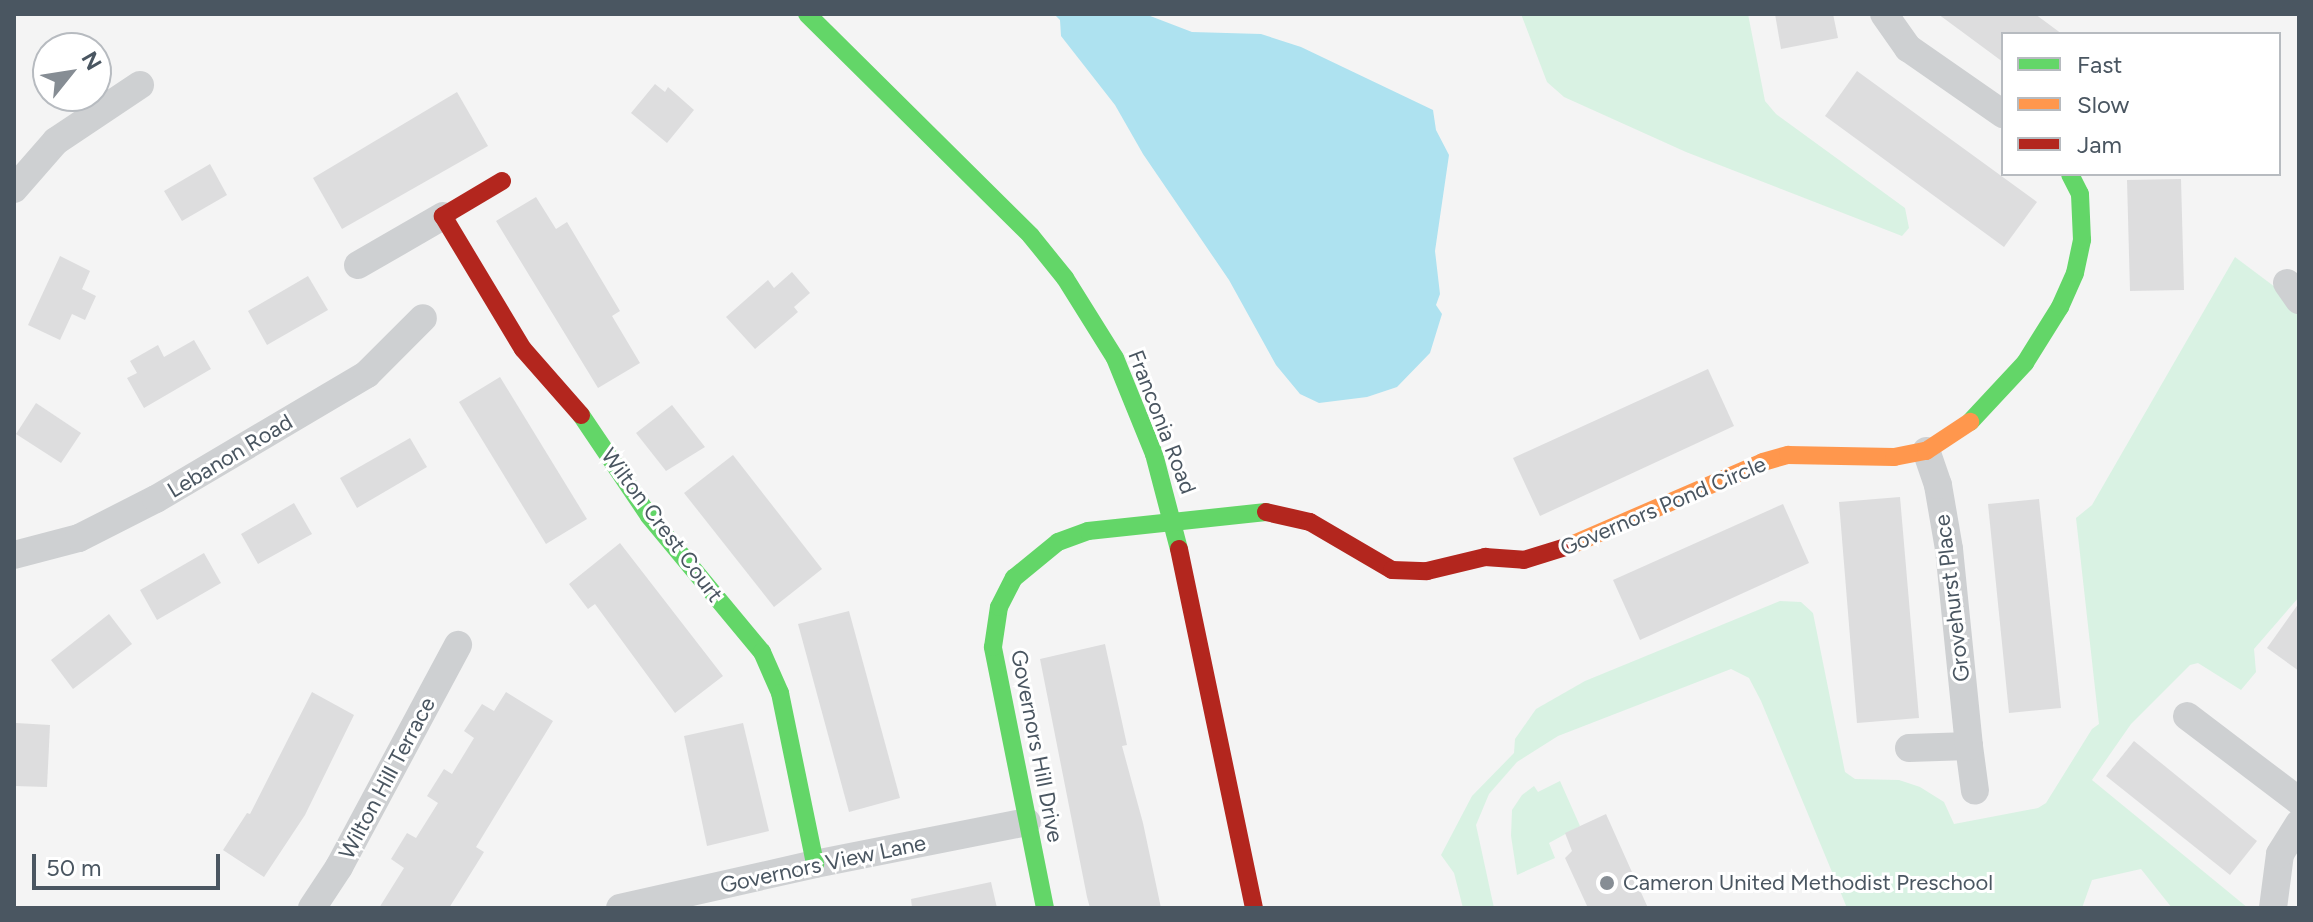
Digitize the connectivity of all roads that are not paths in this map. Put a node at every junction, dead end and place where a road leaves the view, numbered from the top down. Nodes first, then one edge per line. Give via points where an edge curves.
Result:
1 (807, 14) edge
2 (1884, 14) edge
3 (140, 85) dead end
4 (2001, 113) edge
5 (2071, 176) edge
6 (502, 181) dead end
7 (14, 189) edge
8 (443, 216) junction
9 (358, 265) dead end
10 (423, 318) dead end
11 (1926, 451) junction
12 (1173, 520) junction
13 (14, 555) edge
14 (458, 645) dead end
15 (2187, 716) dead end
16 (1969, 746) junction
17 (1909, 748) dead end
18 (1975, 791) dead end
19 (2299, 801) edge
20 (1027, 822) junction
21 (2299, 824) edge
22 (815, 864) junction
23 (312, 908) edge
24 (620, 908) edge
25 (1045, 908) edge
26 (1254, 908) edge
27 (2273, 908) edge

1 - 12 street, Franconia Road via 993,195 1065,278 1123,377
2 - 4 street via 1908,48
3 - 7 street via 56,141
5 - 11 street, Governors Pond Circle via 2080,194 2082,240 2060,307 2025,363 1978,416
6 - 8 street
8 - 9 street
8 - 22 street, Wilton Crest Court via 523,349 580,413 649,516 762,652 780,693
10 - 13 street, Lebanon Road via 367,374 156,499 79,538
11 - 12 street, Governors Pond Circle via 1894,457 1788,455 1548,555 1524,560 1485,557 1427,571 1392,570 1310,522 1267,512
11 - 16 street, Grovehurst Place via 1949,549
12 - 20 street, Governors Hill Drive via 1088,531 1058,542 1014,578 999,607 993,647
12 - 26 street, Franconia Road
14 - 23 street, Wilton Hill Terrace
15 - 19 street
16 - 17 street
16 - 18 street, Grovehurst Place
20 - 22 street, Governors View Lane
20 - 25 street, Governors Hill Drive
21 - 27 street via 2280,854
22 - 24 street, Governors View Lane

